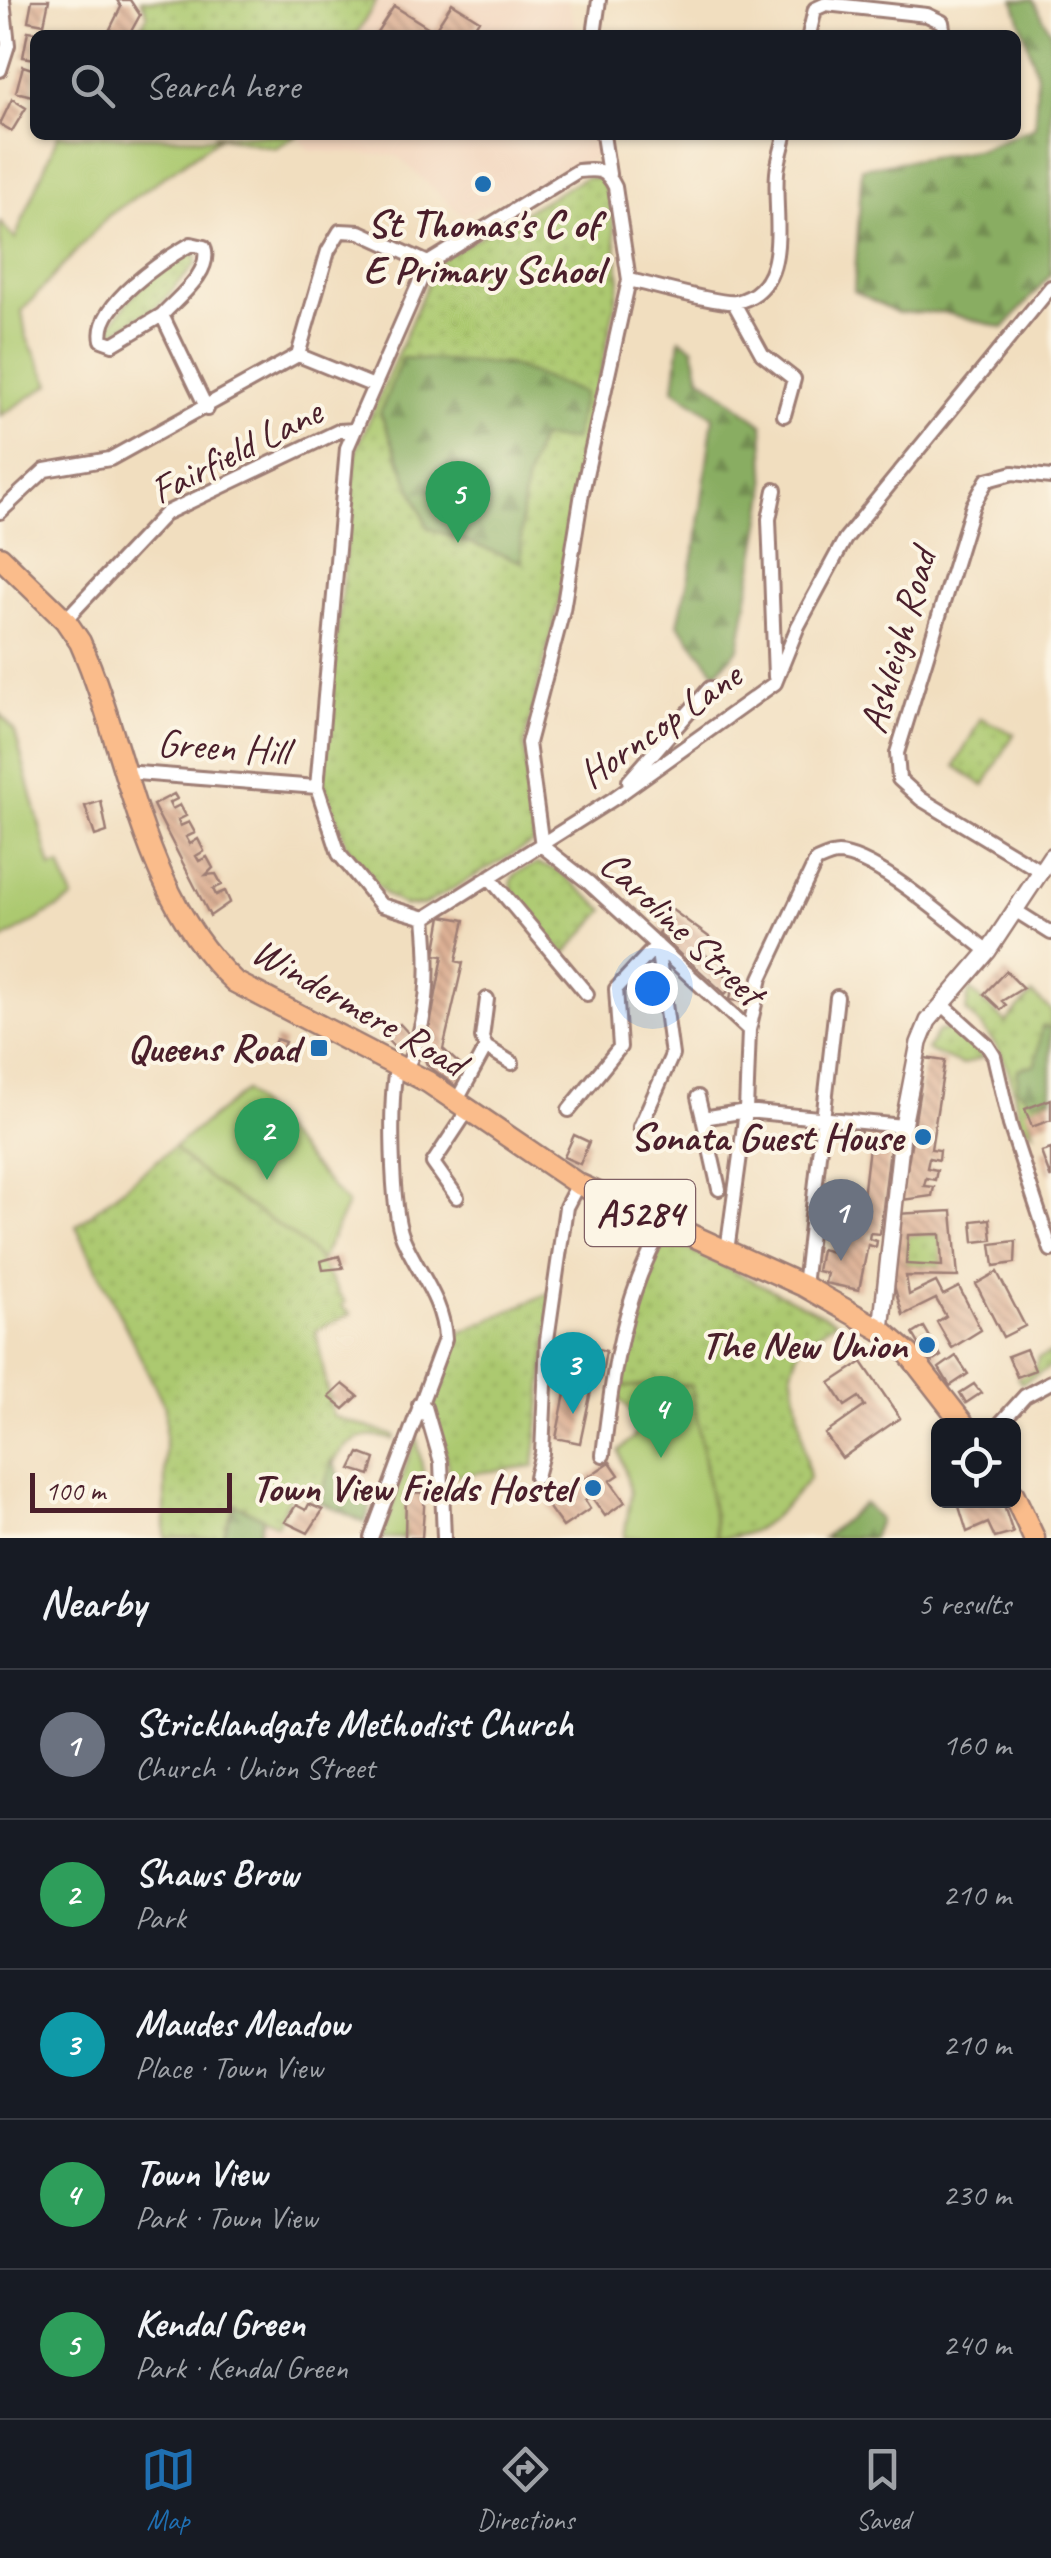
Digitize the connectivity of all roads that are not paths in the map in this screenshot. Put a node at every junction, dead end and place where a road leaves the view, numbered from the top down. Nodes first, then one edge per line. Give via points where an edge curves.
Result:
1 (3, 0) edge
2 (600, 0) edge
3 (927, 0) edge
4 (927, 15) junction
5 (595, 30) edge
6 (811, 30) edge
7 (943, 30) edge
8 (0, 70) edge
9 (604, 140) edge
10 (785, 140) edge
11 (609, 174) junction
12 (428, 263) junction
13 (629, 280) junction
14 (1051, 287) edge
15 (734, 302) junction
16 (162, 315) junction
17 (298, 355) junction
18 (374, 386) junction
19 (207, 410) junction
20 (784, 414) dead end
21 (355, 430) junction
22 (1051, 477) edge
23 (775, 490) dead end
24 (0, 512) edge
25 (0, 557) edge
26 (65, 620) junction
27 (776, 683) junction
28 (710, 688) dead end
29 (124, 772) junction
30 (317, 787) junction
31 (614, 799) junction
32 (542, 846) junction
33 (1051, 856) edge
34 (1042, 872) junction
35 (489, 877) junction
36 (1016, 911) junction
37 (425, 918) junction
38 (1051, 933) edge
39 (657, 945) junction
40 (988, 952) junction
41 (587, 994) dead end
42 (837, 997) dead end
43 (487, 999) dead end
44 (942, 1004) junction
45 (750, 1030) junction
46 (486, 1046) junction
47 (512, 1063) dead end
48 (402, 1067) junction
49 (698, 1096) dead end
50 (462, 1106) junction
51 (569, 1110) dead end
52 (746, 1111) junction
53 (703, 1118) junction
54 (825, 1120) junction
55 (903, 1126) junction
56 (640, 1127) dead end
57 (578, 1184) junction
58 (719, 1189) dead end
59 (457, 1197) dead end
60 (665, 1224) junction
61 (1051, 1250) edge
62 (727, 1251) junction
63 (804, 1286) junction
64 (881, 1330) junction
65 (1051, 1382) edge
66 (418, 1404) junction
67 (959, 1418) edge
68 (1005, 1418) edge
69 (602, 1455) dead end
70 (536, 1477) dead end
71 (1020, 1508) edge
72 (371, 1538) edge
73 (444, 1538) edge
74 (1034, 1538) edge

1 - 8 street via 8,45
2 - 5 street
3 - 4 street
4 - 6 street via 819,5
4 - 7 street via 942,22
9 - 11 street
10 - 15 street via 772,275 760,290
11 - 12 street via 578,171
11 - 13 street
12 - 17 street via 360,232 340,231
12 - 18 street
13 - 15 street
13 - 32 street via 563,610 528,743
14 - 27 street, Horncop Lane via 845,539
15 - 20 street via 762,354 794,379
16 - 16 street via 202,271 204,246 191,244 148,269 106,318 102,340 112,344
16 - 19 street
17 - 18 street
17 - 19 street
18 - 21 street
19 - 24 street via 110,459 46,470
21 - 26 street, Fairfield Lane via 339,430 166,513
21 - 30 street via 347,448
22 - 34 street, Ashleigh Road via 1013,473 988,480 973,505 897,753 899,779 921,799
23 - 27 street via 769,519
25 - 26 highway, Windermere Road / A5284
26 - 29 highway, Windermere Road / A5284 via 96,678
27 - 31 street, Horncop Lane
28 - 31 street
29 - 30 street, Green Hill
29 - 48 highway, Windermere Road / A5284 via 158,864 222,970 255,996
30 - 37 street via 339,854 381,905
31 - 32 street, Horncop Lane
32 - 35 street, Horncop Lane
32 - 39 street, Caroline Street
33 - 34 street
34 - 36 street
35 - 37 street, Horncop Lane
35 - 41 street
36 - 38 street
36 - 40 street
37 - 48 street via 428,990 418,1038
39 - 45 street, Caroline Street
39 - 51 street via 616,989 620,1047
39 - 56 street via 672,1055
40 - 44 street
40 - 45 street via 876,869 855,858 825,857 816,861 761,978
42 - 54 street
43 - 46 street
44 - 55 street via 918,1043
44 - 61 street via 994,1056
45 - 52 street, Caroline Street
46 - 47 street
46 - 50 street
48 - 50 highway, Windermere Road / A5284
48 - 66 street via 394,1107 399,1224 444,1325 444,1348
49 - 53 street
50 - 57 highway, Windermere Road / A5284
50 - 59 street via 433,1163
52 - 53 street
52 - 54 street
52 - 62 street, Caroline Street
53 - 58 street
54 - 55 street
54 - 63 street
55 - 64 street
57 - 60 highway, Windermere Road / A5284
57 - 70 street via 566,1208 547,1340
60 - 62 highway, Windermere Road / A5284
60 - 69 street via 618,1338
62 - 63 highway, Windermere Road / A5284
63 - 64 highway, Windermere Road / A5284
64 - 67 highway, A5284
65 - 68 street
66 - 72 street
66 - 73 street via 425,1407 441,1462
71 - 74 highway

